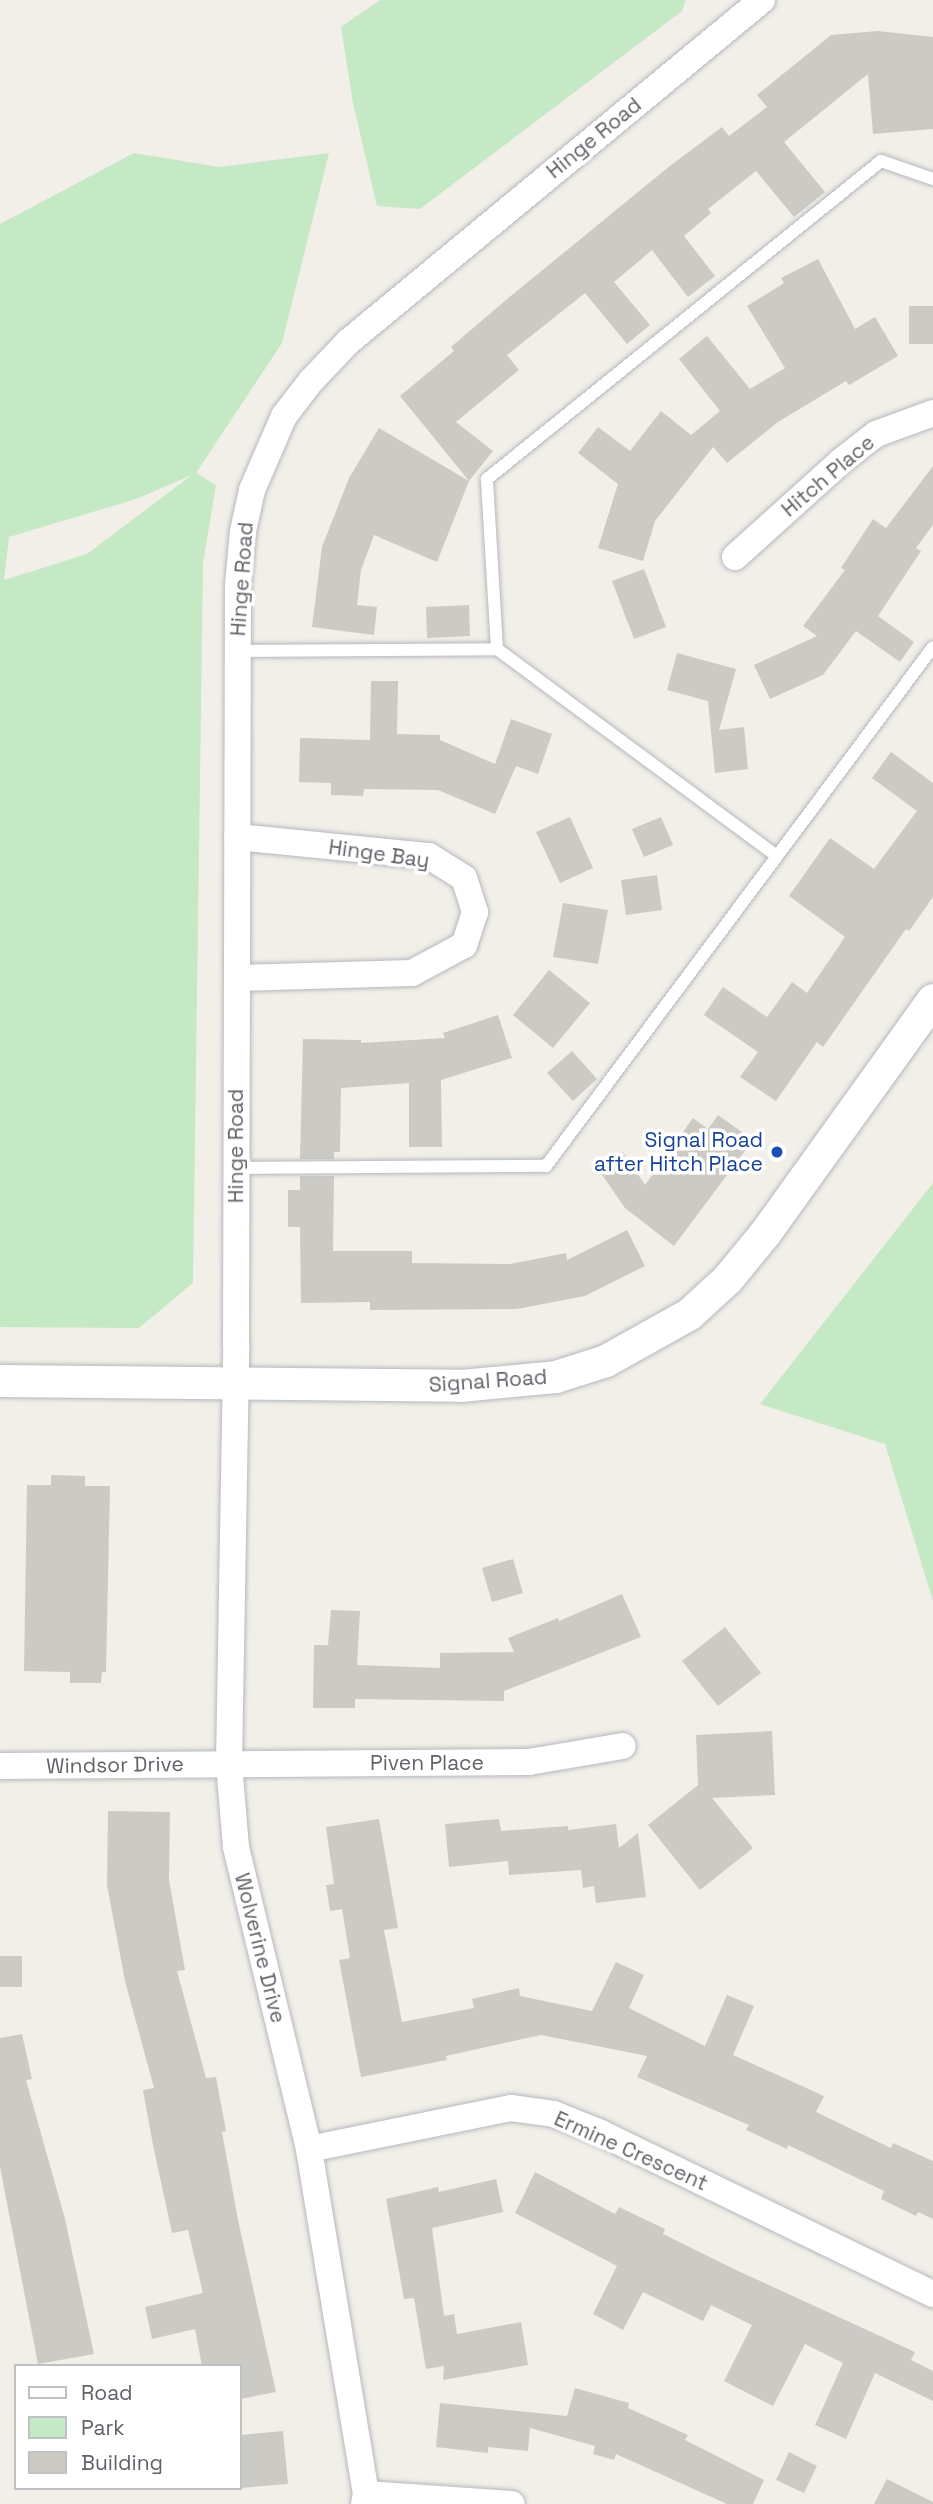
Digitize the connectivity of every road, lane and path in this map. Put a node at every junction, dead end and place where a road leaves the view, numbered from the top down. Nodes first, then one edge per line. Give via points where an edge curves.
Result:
1 (762, 0) edge
2 (933, 179) edge
3 (933, 413) edge
4 (735, 557) dead end
5 (933, 647) edge
6 (497, 649) junction
7 (237, 651) junction
8 (237, 837) junction
9 (777, 856) junction
10 (237, 978) junction
11 (933, 1000) edge
12 (236, 1168) junction
13 (0, 1381) edge
14 (234, 1384) junction
15 (623, 1746) dead end
16 (229, 1764) junction
17 (0, 1766) edge
18 (309, 2149) junction
19 (933, 2294) edge
20 (365, 2499) edge
21 (512, 2504) edge

1 - 7 street, Hinge Road via 374,318 311,381 284,416 252,490 243,531
2 - 6 lane via 881,161 487,479
3 - 4 street, Hitch Place via 876,434
5 - 9 lane
6 - 7 lane
6 - 9 lane
7 - 8 street, Hinge Road
8 - 10 street, Hinge Road
8 - 10 street, Hinge Bay via 429,856 464,878 475,912 464,945 412,973
9 - 12 lane via 546,1166
10 - 12 street, Hinge Road
11 - 14 street, Signal Road via 735,1270 691,1314 648,1340 606,1361 556,1377 508,1384
12 - 14 street, Hinge Road
13 - 14 street, Signal Road
14 - 16 street, Wolverine Drive
15 - 16 street, Piven Place via 529,1762
16 - 17 street, Windsor Drive
16 - 18 street, Wolverine Drive via 236,1847
18 - 19 street, Ermine Crescent via 511,2108 554,2114
18 - 20 street, Wolverine Drive
20 - 21 street

